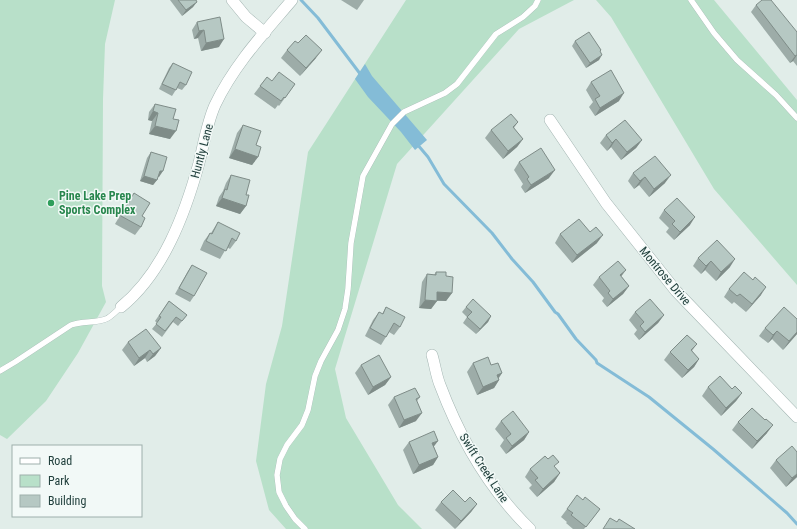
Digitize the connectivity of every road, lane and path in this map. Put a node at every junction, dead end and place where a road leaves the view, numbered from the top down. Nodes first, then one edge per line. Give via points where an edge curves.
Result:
1 (232, 0) edge
2 (292, 0) edge
3 (538, 0) edge
4 (691, 0) edge
5 (265, 33) junction
6 (797, 118) edge
7 (550, 120) dead end
8 (121, 307) joint
9 (432, 355) dead end
10 (0, 371) edge
11 (797, 417) edge
12 (305, 529) edge
13 (530, 529) edge

1 - 5 street via 246,17
2 - 5 street, Huntly Lane
3 - 12 lane via 523,16 496,34 457,84 445,93 404,112 392,124 363,176 351,243 345,309 338,330 315,376 302,425 287,445 280,459 277,475 279,492 286,506
4 - 6 lane via 737,60
5 - 8 street, Huntly Lane via 228,80 215,106 186,207 166,249 144,284
7 - 11 street, Montrose Drive via 606,203 676,291
8 - 10 lane via 107,319 71,325
9 - 13 street, Swift Creek Lane via 439,383 465,442 494,488

